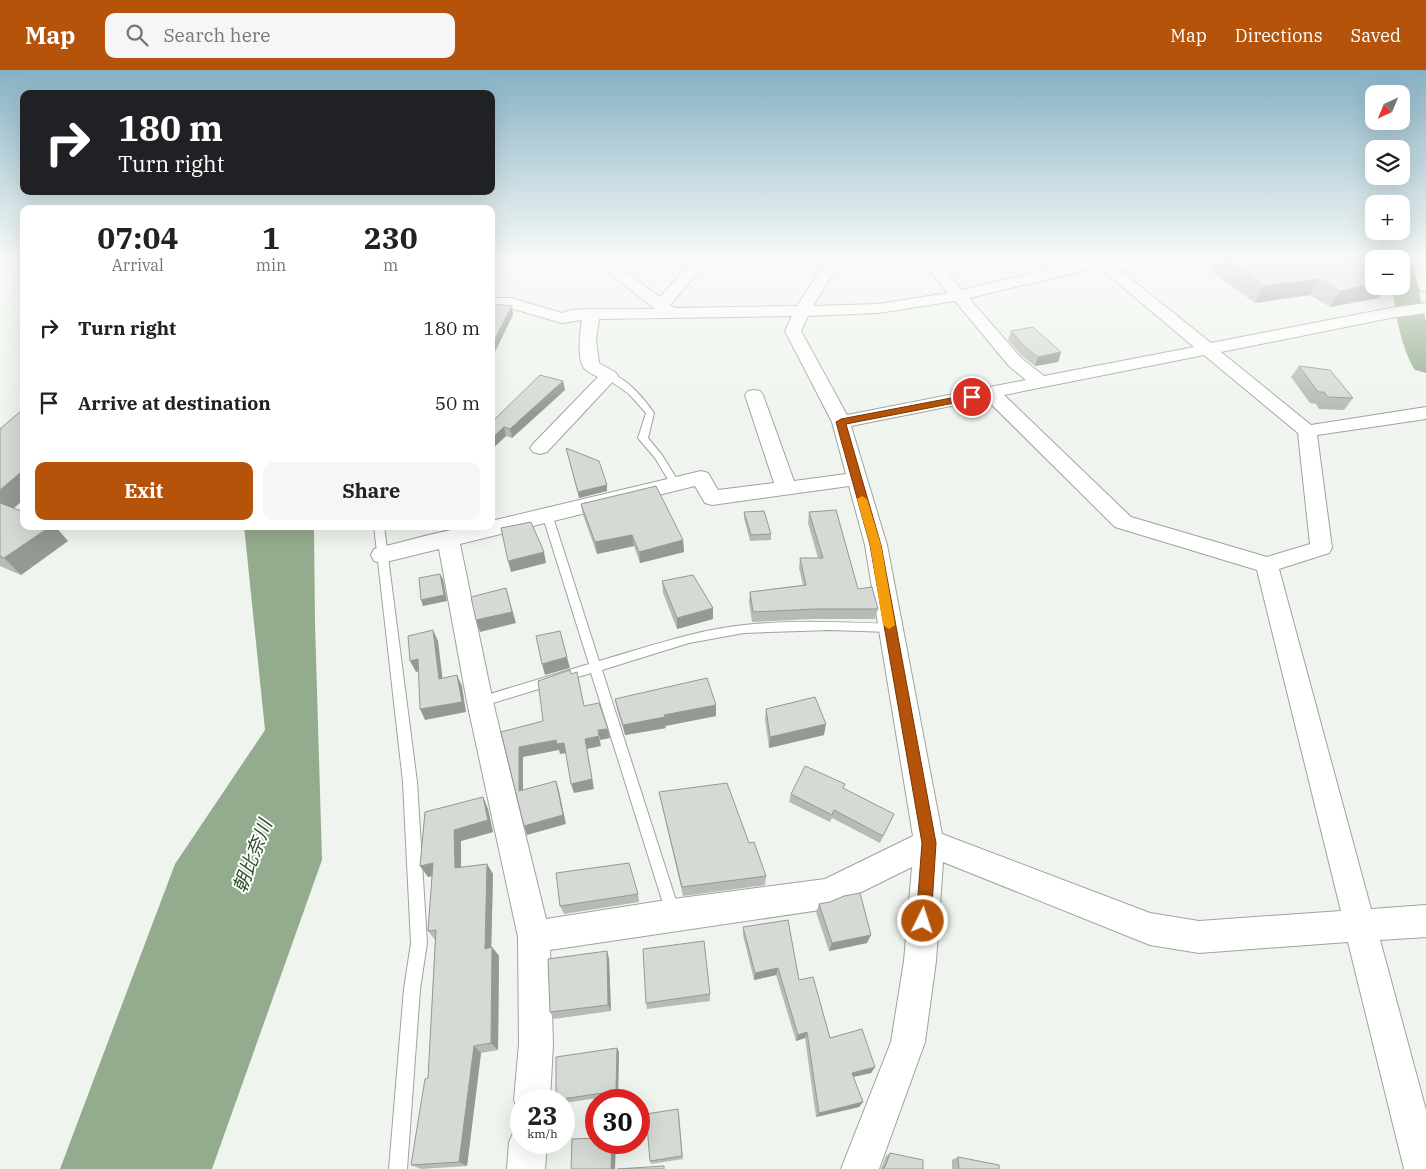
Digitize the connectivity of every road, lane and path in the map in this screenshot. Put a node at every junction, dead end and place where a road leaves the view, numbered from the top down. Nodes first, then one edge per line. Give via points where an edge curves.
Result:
1 (536, 310) edge
2 (647, 310) edge
3 (753, 310) edge
4 (856, 310) edge
5 (972, 310) edge
6 (1160, 310) edge
7 (1410, 310) edge
8 (802, 311) junction
9 (592, 314) junction
10 (1206, 349) junction
11 (609, 376) junction
12 (1041, 383) junction
13 (990, 393) junction
14 (754, 395) dead end
15 (1421, 414) edge
16 (841, 422) junction
17 (1307, 431) junction
18 (540, 448) dead end
19 (856, 478) junction
20 (675, 484) junction
21 (786, 488) junction
22 (547, 514) junction
23 (495, 527) edge
24 (379, 530) edge
25 (481, 530) edge
26 (448, 538) junction
27 (382, 555) junction
28 (1267, 566) junction
29 (890, 628) junction
30 (596, 666) junction
31 (480, 702) junction
32 (929, 843) junction
33 (673, 915) junction
34 (1426, 921) edge
35 (1360, 926) junction
36 (534, 937) junction
37 (533, 1089) edge
38 (527, 1154) edge
39 (398, 1169) edge
40 (526, 1169) edge
41 (860, 1169) edge
42 (1423, 1169) edge

1 - 9 street via 562,318
2 - 9 street
3 - 8 street
4 - 8 street
5 - 12 street via 1015,362
6 - 10 street
7 - 10 street
8 - 16 street via 794,331
9 - 11 street via 588,326 591,366
10 - 12 street
10 - 17 street
11 - 18 street
11 - 20 lane via 642,400 650,412 643,438 659,456
12 - 13 street
13 - 16 street
13 - 28 street via 1123,522
14 - 21 street
15 - 17 street
16 - 19 street
17 - 28 street via 1321,548
19 - 21 street
19 - 29 street via 876,545
20 - 21 street via 701,478 712,498
20 - 22 street
22 - 23 street
22 - 30 lane
24 - 27 lane
25 - 26 street
26 - 27 street
26 - 31 street
27 - 39 lane via 410,782 419,943 412,989
28 - 35 street
29 - 30 lane via 744,629 689,639
29 - 32 street
30 - 31 lane
30 - 33 lane
31 - 36 street
32 - 33 street via 826,894
32 - 35 street via 1150,929 1199,937
32 - 41 street via 920,961 908,1042
33 - 36 street
34 - 35 street
35 - 42 street
36 - 37 street via 536,1044
38 - 40 street

